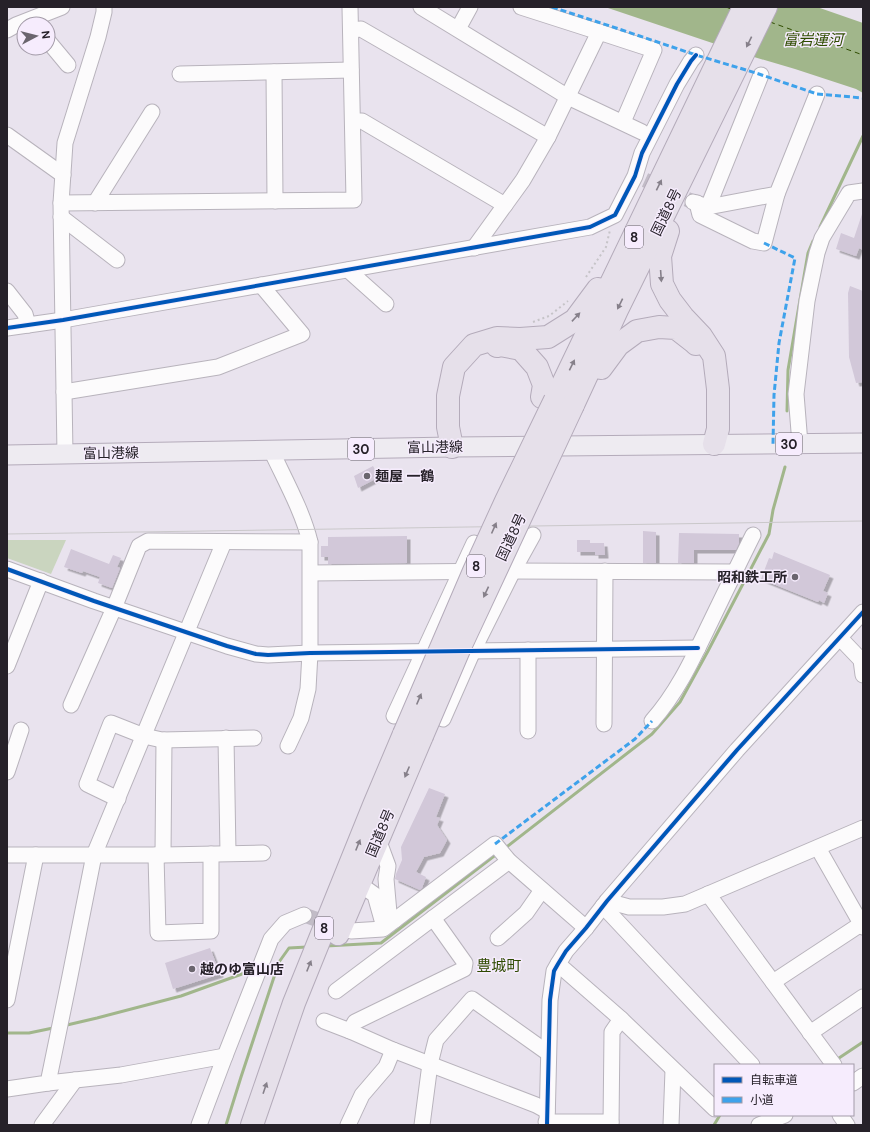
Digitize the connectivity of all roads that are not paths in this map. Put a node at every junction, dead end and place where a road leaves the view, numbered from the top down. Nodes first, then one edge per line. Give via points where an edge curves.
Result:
1 (62, 7) edge
2 (104, 7) edge
3 (350, 7) edge
4 (421, 7) edge
5 (470, 7) edge
6 (522, 7) edge
7 (744, 7) edge
8 (766, 7) edge
9 (44, 16) edge
10 (16, 25) edge
11 (458, 29) junction
12 (7, 30) edge
13 (351, 30) junction
14 (599, 32) junction
15 (56, 51) edge
16 (696, 55) dead end
17 (68, 65) dead end
18 (352, 70) junction
19 (274, 72) junction
20 (180, 74) dead end
21 (761, 75) dead end
22 (722, 83) junction
23 (817, 94) dead end
24 (568, 97) junction
25 (152, 112) dead end
26 (353, 121) junction
27 (623, 122) junction
28 (642, 132) dead end
29 (7, 135) edge
30 (548, 138) junction
31 (63, 175) junction
32 (863, 191) edge
33 (777, 194) junction
34 (275, 201) junction
35 (95, 203) junction
36 (699, 204) junction
37 (505, 205) junction
38 (648, 207) junction
39 (61, 210) junction
40 (474, 248) junction
41 (118, 260) dead end
42 (348, 270) junction
43 (261, 285) junction
44 (7, 291) edge
45 (386, 304) dead end
46 (63, 320) junction
47 (28, 325) junction
48 (7, 328) edge
49 (64, 392) junction
50 (562, 402) junction
51 (863, 443) edge
52 (714, 444) junction
53 (800, 444) junction
54 (452, 447) junction
55 (271, 450) junction
56 (65, 454) junction
57 (7, 455) edge
58 (515, 506) junction
59 (532, 535) dead end
60 (753, 535) dead end
61 (224, 542) junction
62 (310, 542) junction
63 (474, 543) dead end
64 (7, 569) edge
65 (461, 571) junction
66 (513, 571) junction
67 (605, 571) junction
68 (735, 572) junction
69 (311, 574) junction
70 (40, 581) junction
71 (114, 608) junction
72 (863, 612) edge
73 (187, 632) junction
74 (840, 638) junction
75 (698, 648) junction
76 (604, 649) junction
77 (528, 650) junction
78 (473, 651) junction
79 (424, 652) junction
80 (310, 653) junction
81 (7, 666) edge
82 (863, 675) edge
83 (71, 705) dead end
84 (443, 719) dead end
85 (652, 721) dead end
86 (604, 724) dead end
87 (407, 729) junction
88 (21, 730) dead end
89 (528, 731) dead end
90 (144, 736) junction
91 (226, 738) junction
92 (254, 738) dead end
93 (164, 740) junction
94 (288, 746) dead end
95 (7, 772) edge
96 (118, 799) junction
97 (863, 828) edge
98 (378, 839) junction
99 (818, 848) junction
100 (263, 852) dead end
101 (228, 853) junction
102 (211, 854) junction
103 (7, 855) edge
104 (36, 855) junction
105 (94, 855) junction
106 (159, 855) junction
107 (509, 861) junction
108 (356, 890) junction
109 (542, 890) junction
110 (708, 894) junction
111 (605, 903) junction
112 (304, 915) tunnel mouth
113 (433, 918) junction
114 (389, 924) junction
115 (862, 926) edge
116 (586, 928) junction
117 (352, 931) tunnel mouth
118 (498, 938) dead end
119 (558, 964) junction
120 (773, 982) junction
121 (336, 991) dead end
122 (863, 997) edge
123 (7, 1000) edge
124 (620, 1019) junction
125 (324, 1021) dead end
126 (350, 1031) junction
127 (810, 1033) junction
128 (393, 1050) junction
129 (548, 1053) junction
130 (225, 1056) junction
131 (430, 1064) junction
132 (751, 1064) edge
133 (833, 1064) edge
134 (673, 1070) junction
135 (863, 1076) edge
136 (75, 1080) junction
137 (854, 1082) edge
138 (48, 1083) junction
139 (7, 1090) edge
140 (714, 1108) edge
141 (841, 1116) edge
142 (547, 1119) edge
143 (780, 1120) edge
144 (611, 1124) edge
145 (42, 1125) edge
146 (199, 1125) edge
147 (252, 1125) edge
148 (269, 1125) edge
149 (348, 1125) edge
150 (422, 1125) edge
151 (671, 1125) edge
152 (759, 1125) edge
153 (847, 1125) edge

1 - 9 street
2 - 31 street via 98,37 65,143
3 - 13 street
4 - 11 street
5 - 11 street
6 - 14 street
7 - 22 highway, 国道8号 / 8
8 -> 22 highway, 国道8号 / 8
10 - 12 street
11 - 24 street
13 - 18 street
13 - 30 street via 361,29
14 - 24 street
14 - 27 street via 654,50
15 - 17 street
16 - 40 street via 680,78 642,153 640,178 614,215 590,227
18 - 19 street
18 - 26 street
19 - 20 street
19 - 34 street
21 - 36 street
38 -> 22 highway, 国道8号 / 8
22 -> 50 highway, 国道8号 / 8 via 617,310
22 -> 52 highway via 707,139 671,220 660,256 662,284 670,300 701,336 714,356 718,389 718,429
23 - 33 street
24 - 27 street
24 - 30 street
25 - 35 street
26 - 34 street via 354,200
26 - 37 street via 362,121
27 - 28 street
29 - 31 street
30 - 37 street
31 - 39 street
32 - 53 street via 849,193 822,238 817,253 797,378
33 - 36 street
33 - 36 street via 764,243 753,241 700,215
34 - 35 street
35 - 39 street
37 - 40 street
50 -> 38 highway, 国道8号 / 8
54 -> 38 highway via 448,427 448,396 454,367 474,345 497,338 548,337 575,320 598,290
39 - 41 street
39 - 46 street
40 - 42 street
42 - 43 street
42 - 45 street
43 - 46 street
43 - 49 street via 302,334 218,367
44 - 47 street via 25,314
46 - 47 street
46 - 49 street
47 - 48 street
49 - 56 street
50 - 52 highway via 602,365 618,345 637,331 659,327 676,328 694,342 704,358 708,426
50 - 54 highway via 544,385 537,367 520,349 500,345 477,352 464,369 458,396 458,426
50 - 58 highway, bridge
50 - 58 highway, bridge
51 - 53 main road, 富山港線 / 30
52 - 53 main road, 富山港線 / 30
52 - 54 main road, 富山港線 / 30
54 - 55 main road, 富山港線 / 30
55 - 56 main road, 富山港線 / 30
55 - 62 street via 291,492
56 - 57 main road, 富山港線 / 30
58 - 87 highway, 国道8号 / 8, bridge via 474,571
59 - 66 street
60 - 68 street
61 - 62 street
61 - 71 street via 148,542 139,546
61 - 73 street
62 - 69 street
63 - 65 street
64 - 70 street
65 - 66 street
65 - 69 street
65 - 79 street
66 - 67 street
66 - 78 street
67 - 68 street
67 - 76 street
68 - 75 street
69 - 80 street
70 - 71 street
70 - 81 street
71 - 73 street
71 - 83 street
72 - 74 street
73 - 80 street via 256,654
73 - 90 street
74 - 82 street via 861,660
74 - 111 street via 737,750
75 - 76 street
75 - 85 street via 678,688
76 - 77 street
76 - 86 street
77 - 78 street
77 - 89 street
78 - 79 street
78 - 84 street
79 - 80 street
79 - 87 street
80 - 94 street via 308,690 301,718
87 -> 98 highway, 国道8号 / 8
147 -> 87 highway, 国道8号 / 8 via 294,1003
88 - 95 street
90 - 93 street
90 - 96 street
90 - 96 street via 111,723 86,784
91 - 92 street
91 - 93 street
91 - 101 street
93 - 106 street
96 - 105 street
97 - 99 street
98 - 108 highway, 国道8号 / 8
98 - 114 street via 388,866 386,879
99 - 110 street
99 - 115 street
100 - 101 street
101 - 102 street
102 - 106 street
102 - 106 street via 211,931 158,933
103 - 104 street
104 - 105 street
104 - 123 street
105 - 106 street
105 - 138 street
107 - 109 street
107 - 113 street
107 - 114 street via 495,844
108 - 114 street via 368,890 375,895 380,914
108 - 148 highway, 国道8号 / 8 via 308,1006
109 - 116 street
109 - 118 street via 526,914
110 - 111 street via 685,904 663,907 629,907
110 - 120 street
111 - 116 street
111 - 132 street
112 - 130 street via 285,923 271,939
113 - 121 street
113 - 126 street via 465,963 464,970 355,1022
114 - 117 street
115 - 120 street
116 - 119 street
119 - 124 street
119 - 129 street via 554,971 550,1000
120 - 127 street
122 - 127 street
124 - 134 street
124 - 144 street via 612,1032
125 - 126 street
126 - 128 street
127 - 133 street
128 - 131 street
128 - 149 street via 386,1067 362,1096
129 - 131 street via 472,999 436,1040
129 - 142 street
130 - 136 street via 121,1075
130 - 146 street
131 - 142 street via 536,1105
131 - 150 street
134 - 140 street
134 - 151 street
135 - 137 street
136 - 138 street
136 - 145 street
138 - 139 street
141 - 153 street
142 - 144 street
143 - 152 street

